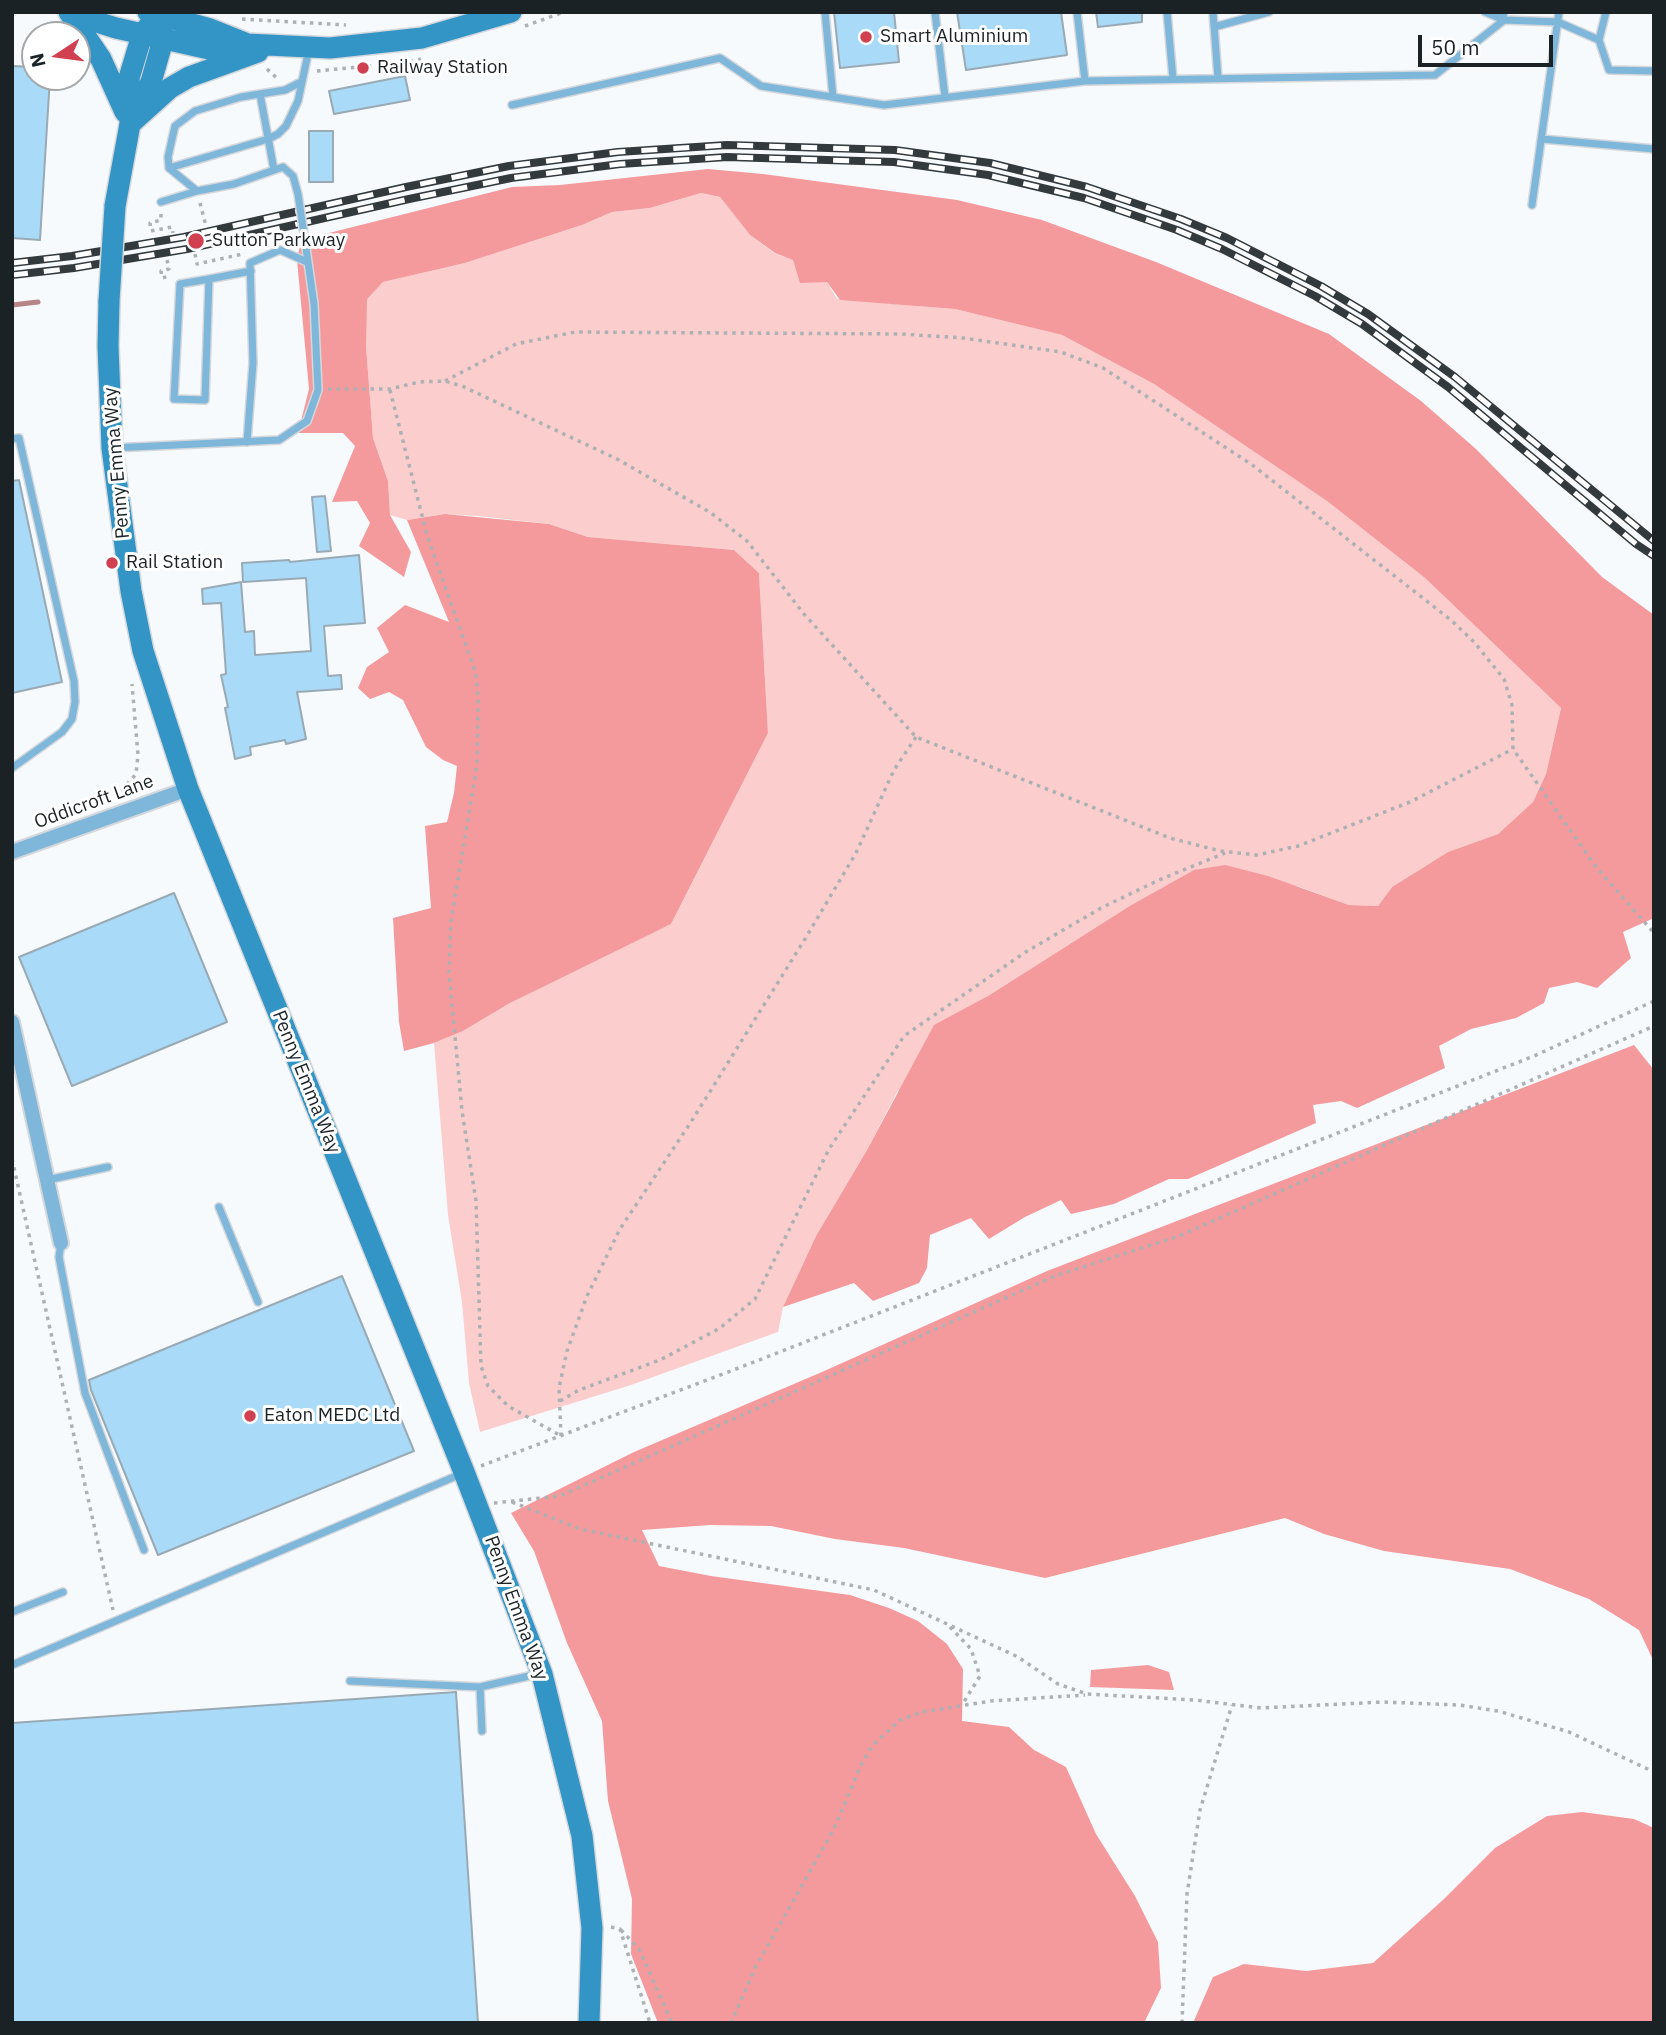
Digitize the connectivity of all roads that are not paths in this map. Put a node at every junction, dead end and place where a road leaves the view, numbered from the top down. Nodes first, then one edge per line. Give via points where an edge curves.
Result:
1 (69, 12) edge
2 (83, 12) edge
3 (511, 12) edge
4 (825, 12) edge
5 (935, 12) edge
6 (1077, 12) edge
7 (1167, 12) edge
8 (1213, 12) edge
9 (1269, 12) edge
10 (1485, 12) edge
11 (1559, 12) edge
12 (1606, 12) edge
13 (152, 14) edge
14 (1503, 16) edge
15 (1558, 22) junction
16 (1214, 27) junction
17 (152, 37) junction
18 (1599, 40) junction
19 (247, 44) junction
20 (276, 46) junction
21 (309, 49) junction
22 (1654, 71) edge
23 (1217, 78) junction
24 (1173, 79) junction
25 (1085, 81) junction
26 (301, 82) junction
27 (260, 94) junction
28 (833, 97) junction
29 (944, 97) junction
30 (512, 105) dead end
31 (130, 124) junction
32 (268, 139) junction
33 (1542, 139) junction
34 (1654, 149) edge
35 (169, 168) junction
36 (274, 170) junction
37 (197, 191) junction
38 (161, 202) road end
39 (1532, 205) dead end
40 (307, 262) junction
41 (251, 271) junction
42 (209, 279) junction
43 (12, 439) edge
44 (247, 442) junction
45 (113, 448) junction
46 (12, 768) edge
47 (188, 789) junction
48 (12, 852) edge
49 (12, 1022) edge
50 (108, 1167) dead end
51 (47, 1180) junction
52 (219, 1207) dead end
53 (61, 1242) joint
54 (258, 1302) dead end
55 (464, 1472) junction
56 (144, 1550) dead end
57 (63, 1592) dead end
58 (12, 1612) edge
59 (12, 1665) edge
60 (542, 1674) junction
61 (350, 1681) dead end
62 (480, 1687) junction
63 (482, 1731) dead end
64 (589, 2023) edge

1 - 31 main road via 101,59
2 - 17 main road via 100,23
3 - 21 main road via 422,38
4 - 28 lane
5 - 29 lane
6 - 25 lane
7 - 24 lane
8 - 16 lane
9 - 16 lane
10 - 14 lane
11 - 15 lane
12 - 18 lane
13 - 17 main road, Penny Emma Way
13 - 19 main road
14 - 15 lane
14 - 23 lane via 1435,75
15 - 18 lane
15 - 33 lane
16 - 23 lane
17 - 19 main road via 209,49
17 - 31 main road, Penny Emma Way via 129,78
18 - 22 lane via 1609,70
19 - 20 main road
20 - 21 main road
20 - 31 main road via 189,77
21 - 26 lane
23 - 24 lane
24 - 25 lane
25 - 29 lane
26 - 27 lane
26 - 32 lane via 286,126
27 - 32 lane
27 - 35 lane via 195,111 175,126
28 - 29 lane via 884,105
28 - 30 lane via 761,86 720,58
31 - 45 main road, Penny Emma Way, bridge via 116,206 109,300
32 - 35 lane
32 - 36 lane
33 - 34 lane
33 - 39 lane
35 - 37 lane
36 - 37 lane
36 - 40 lane, bridge via 283,167 293,176
37 - 38 lane
40 - 41 lane via 280,250 250,262
40 - 44 lane via 318,390 307,421 279,440
41 - 42 lane
41 - 44 lane via 253,363
42 - 42 lane via 180,285 174,399 205,400
43 - 46 lane via 19,438 75,702 72,719 62,732
44 - 45 lane
45 - 47 main road, Penny Emma Way via 138,625
47 - 48 street, Oddicroft Lane
47 - 55 main road, Penny Emma Way
49 - 51 street
50 - 51 lane
51 - 53 street
52 - 54 lane
53 - 56 lane via 59,1257 85,1393
55 - 59 lane
55 - 60 main road, Penny Emma Way
57 - 58 lane
60 - 62 lane
60 - 64 main road, Penny Emma Way via 582,1836 592,1928
61 - 62 lane
62 - 63 lane

